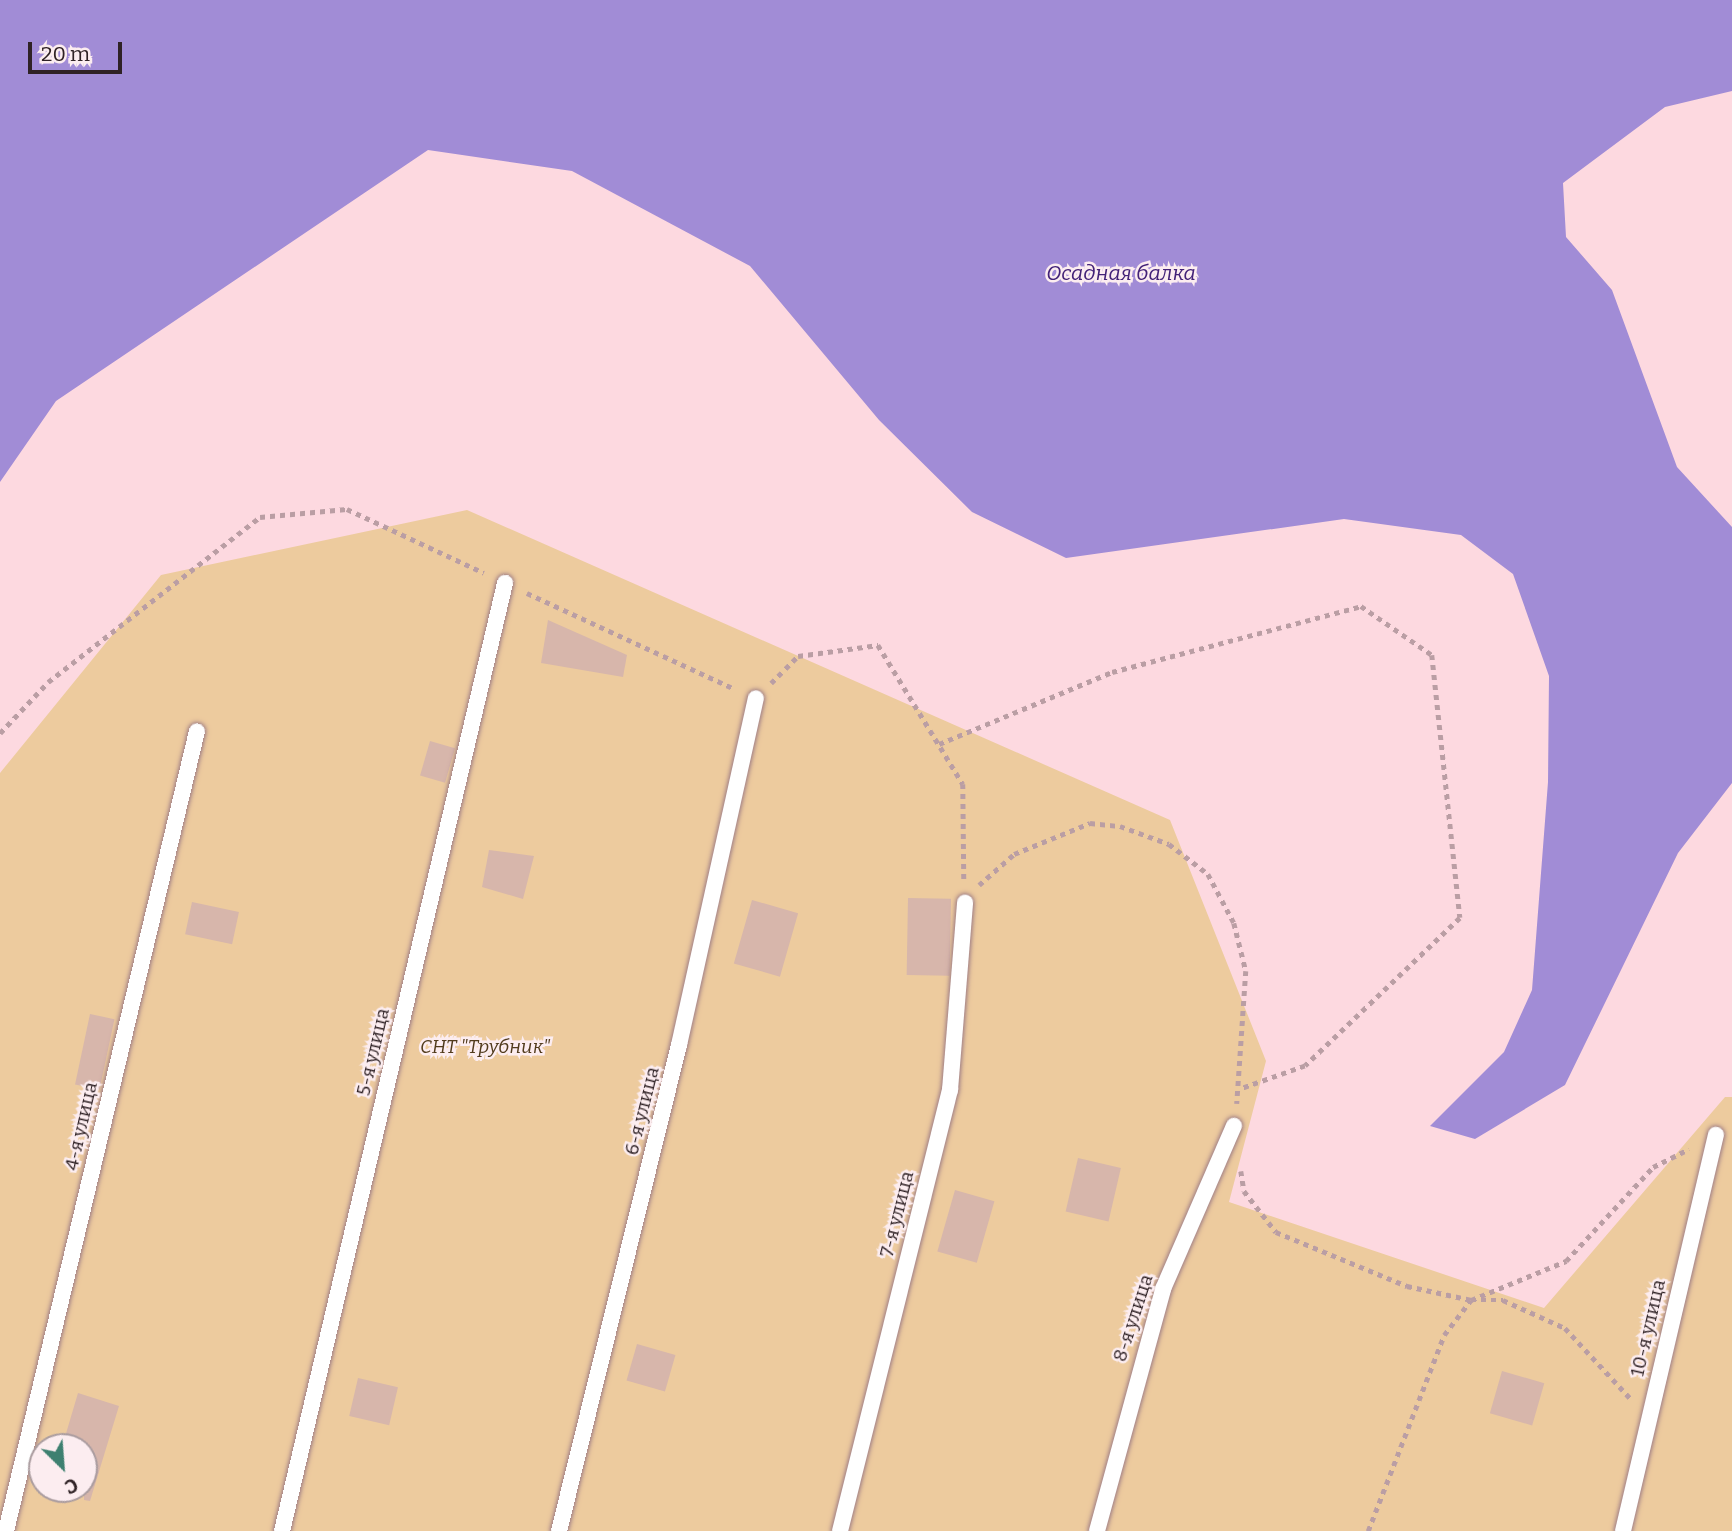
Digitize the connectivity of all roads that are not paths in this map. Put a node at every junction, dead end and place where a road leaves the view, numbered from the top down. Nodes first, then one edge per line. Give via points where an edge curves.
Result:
1 (505, 583) road end
2 (756, 698) road end
3 (197, 730) dead end
4 (965, 903) road end
5 (1234, 1126) road end
6 (1716, 1135) road end
7 (6, 1531) edge
8 (282, 1531) edge
9 (559, 1531) edge
10 (840, 1531) edge
11 (1097, 1531) edge
12 (1623, 1531) edge

1 - 8 lane, 5-я улица
2 - 9 lane, 6-я улица via 680,1045
3 - 7 lane, 4-я улица
4 - 10 lane, 7-я улица via 950,1090
5 - 11 lane, 8-я улица via 1163,1289
6 - 12 lane, 10-я улица

